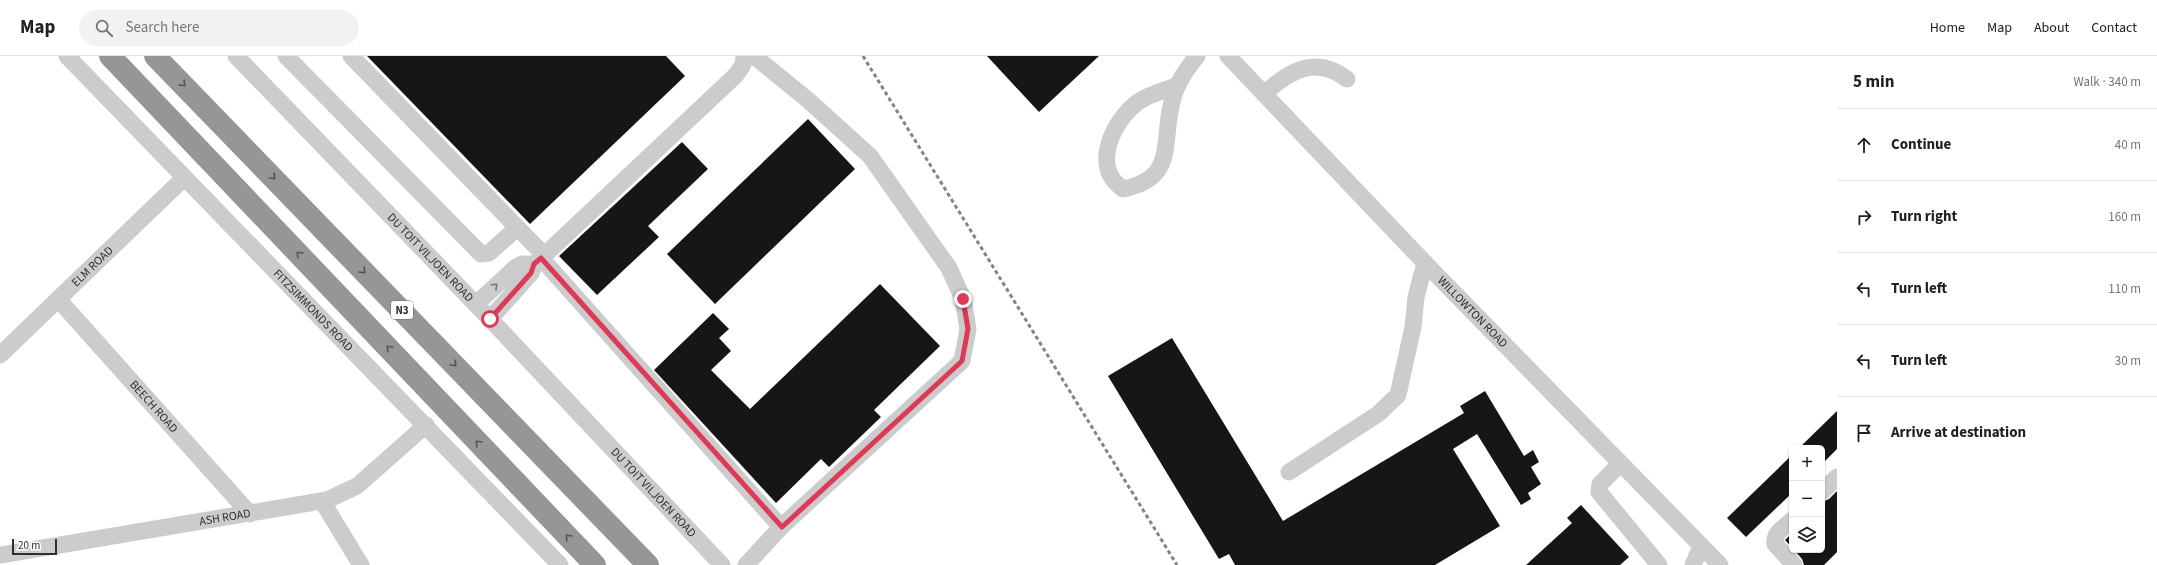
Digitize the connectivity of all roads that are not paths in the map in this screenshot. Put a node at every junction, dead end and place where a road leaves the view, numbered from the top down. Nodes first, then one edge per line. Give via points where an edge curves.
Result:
1 (67, 56) edge
2 (110, 56) edge
3 (155, 56) edge
4 (236, 56) edge
5 (286, 56) edge
6 (351, 56) edge
7 (744, 56) edge
8 (754, 56) edge
9 (1197, 56) edge
10 (1228, 56) edge
11 (1309, 57) edge
12 (1347, 79) dead end
13 (1178, 85) junction
14 (1264, 94) junction
15 (184, 178) junction
16 (517, 228) junction
17 (540, 259) junction
18 (1425, 263) junction
19 (58, 299) junction
20 (476, 304) junction
21 (490, 319) junction
22 (0, 355) edge
23 (426, 425) junction
24 (1620, 464) junction
25 (1289, 472) dead end
26 (1837, 477) edge
27 (1825, 489) edge
28 (322, 501) junction
29 (250, 514) junction
30 (1789, 523) edge
31 (782, 527) junction
32 (1701, 546) junction
33 (0, 555) edge
34 (360, 565) edge
35 (560, 565) edge
36 (595, 565) edge
37 (648, 565) edge
38 (722, 565) edge
39 (746, 565) edge
40 (1658, 565) edge
41 (1693, 565) edge
42 (1720, 565) edge
43 (1794, 565) edge

1 - 15 street, FITZSIMMONDS ROAD
36 -> 2 highway
3 -> 37 highway, N3
4 - 20 street, DU TOIT VILJOEN ROAD
5 - 16 street via 478,252 489,253
6 - 16 street
7 - 17 street via 735,76
8 - 31 street via 870,156 949,268 963,299 968,329 962,361
9 - 13 street
10 - 14 street, WILLOWTON ROAD
11 - 12 street via 1332,62
11 - 14 street via 1299,62
13 - 13 street via 1170,109 1164,158 1157,174 1143,185 1124,189 1114,180 1109,168 1108,151 1116,126 1142,100
14 - 18 street, WILLOWTON ROAD
15 - 19 street, ELM ROAD
15 - 23 street, FITZSIMMONDS ROAD
16 - 17 street
20 -> 17 street via 515,268
17 - 21 street via 531,273
17 - 31 street
18 - 24 street, WILLOWTON ROAD
18 - 25 street via 1398,395 1378,414
19 - 22 street, ELM ROAD
19 - 29 street, BEECH ROAD
20 - 21 street, DU TOIT VILJOEN ROAD
21 - 38 street, DU TOIT VILJOEN ROAD
23 - 28 street, ASH ROAD via 357,486
23 - 35 street, FITZSIMMONDS ROAD
24 - 32 street, WILLOWTON ROAD
24 - 40 street via 1600,484 1599,492
26 - 27 street
28 - 29 street, ASH ROAD
28 - 34 street
29 - 33 street, ASH ROAD
30 - 43 street via 1776,536 1775,544
31 - 39 street
32 - 41 street
32 - 42 street, WILLOWTON ROAD

